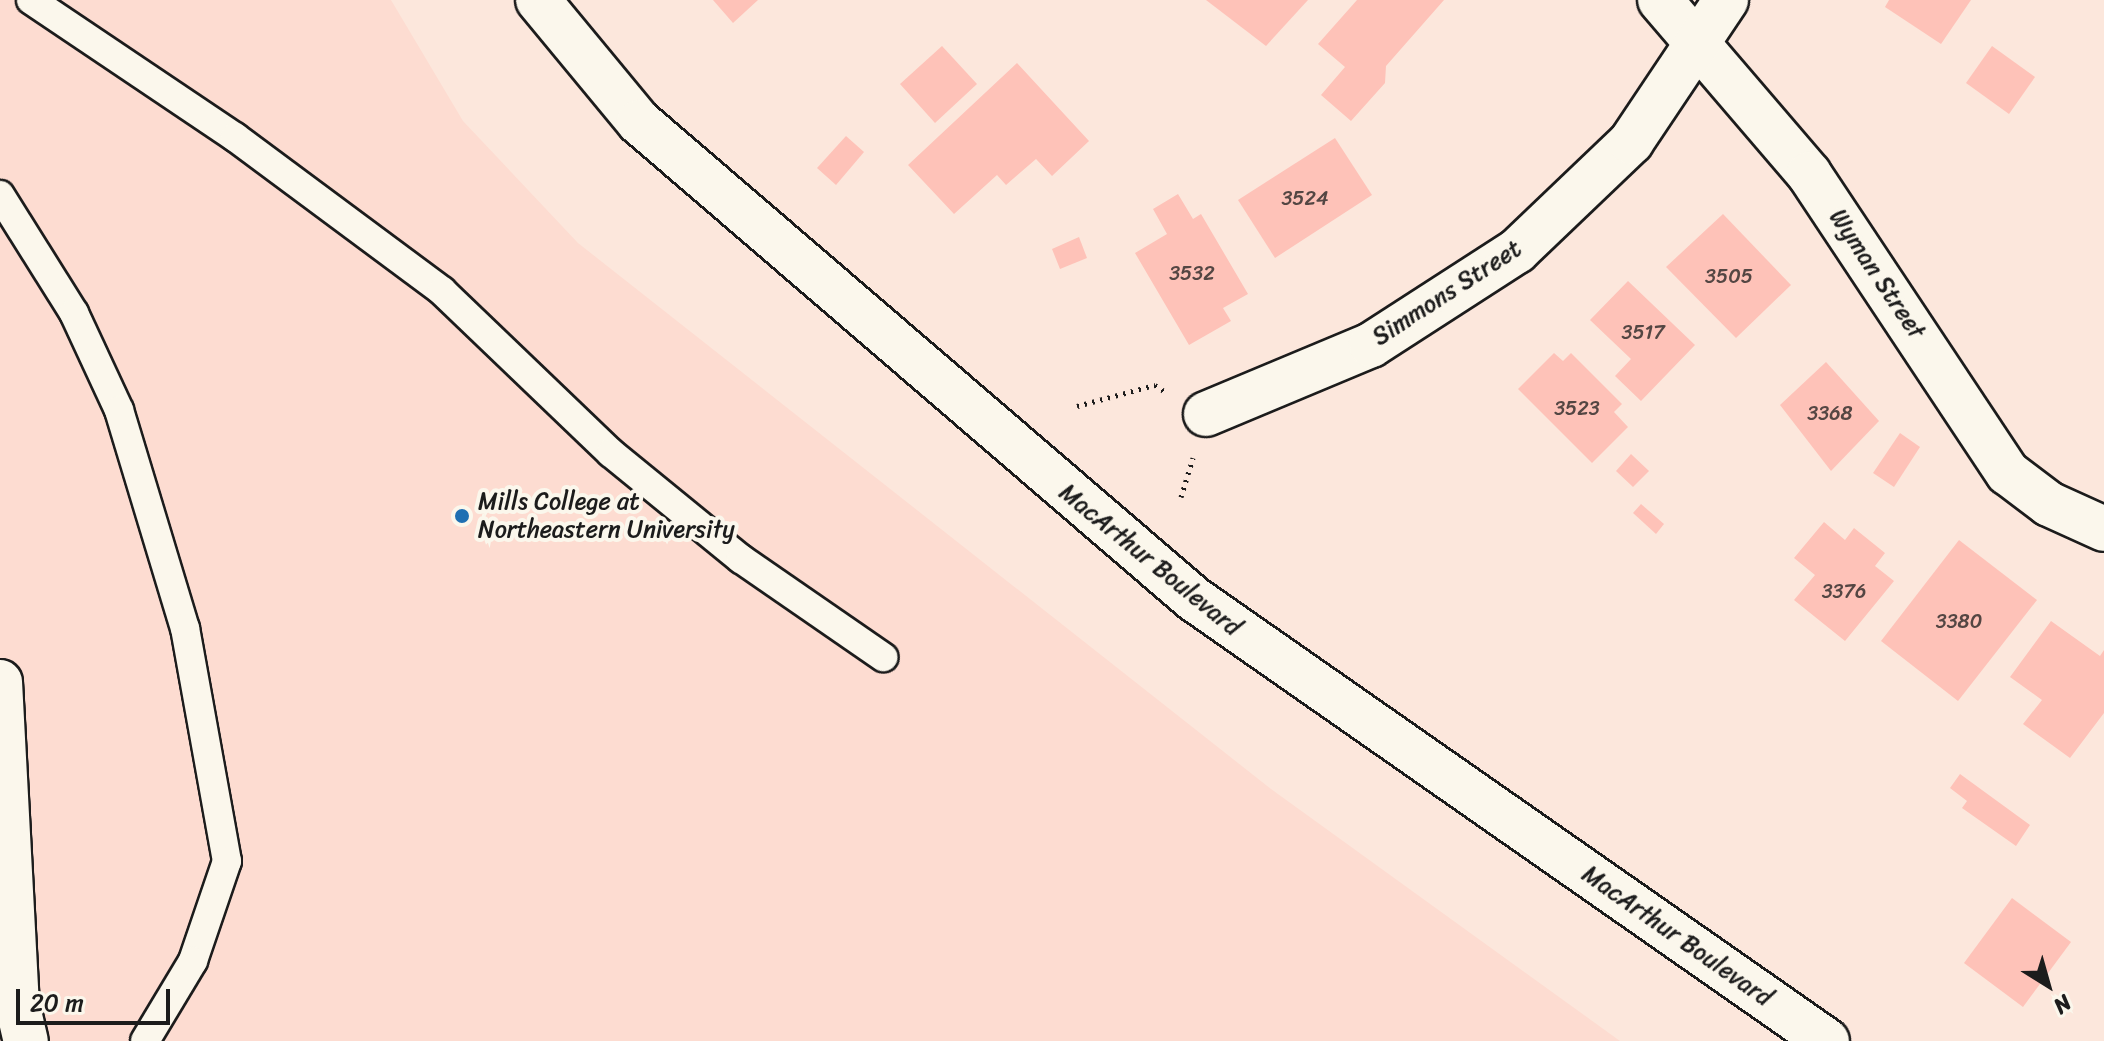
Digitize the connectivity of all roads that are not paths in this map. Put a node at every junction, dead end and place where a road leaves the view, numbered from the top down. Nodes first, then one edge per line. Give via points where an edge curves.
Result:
1 (31, 0) edge
2 (538, 0) edge
3 (1660, 0) edge
4 (1726, 0) edge
5 (1699, 44) junction
6 (0, 195) edge
7 (1206, 414) road end
8 (2104, 529) edge
9 (883, 657) dead end
10 (0, 682) edge
11 (26, 1041) edge
12 (145, 1041) edge
13 (1827, 1041) edge

1 - 9 lane via 235,137 442,291 611,453 741,559
2 - 13 street, MacArthur Boulevard via 639,122 1174,583
3 - 5 street, Wyman Street
4 - 5 street, Simmons Street
5 - 7 street, Simmons Street via 1631,142 1517,251 1371,345
5 - 8 street, Wyman Street via 1809,174 2008,473 2049,504
6 - 12 lane via 74,313 119,410 185,628 227,861 193,961
10 - 11 street via 17,1003

